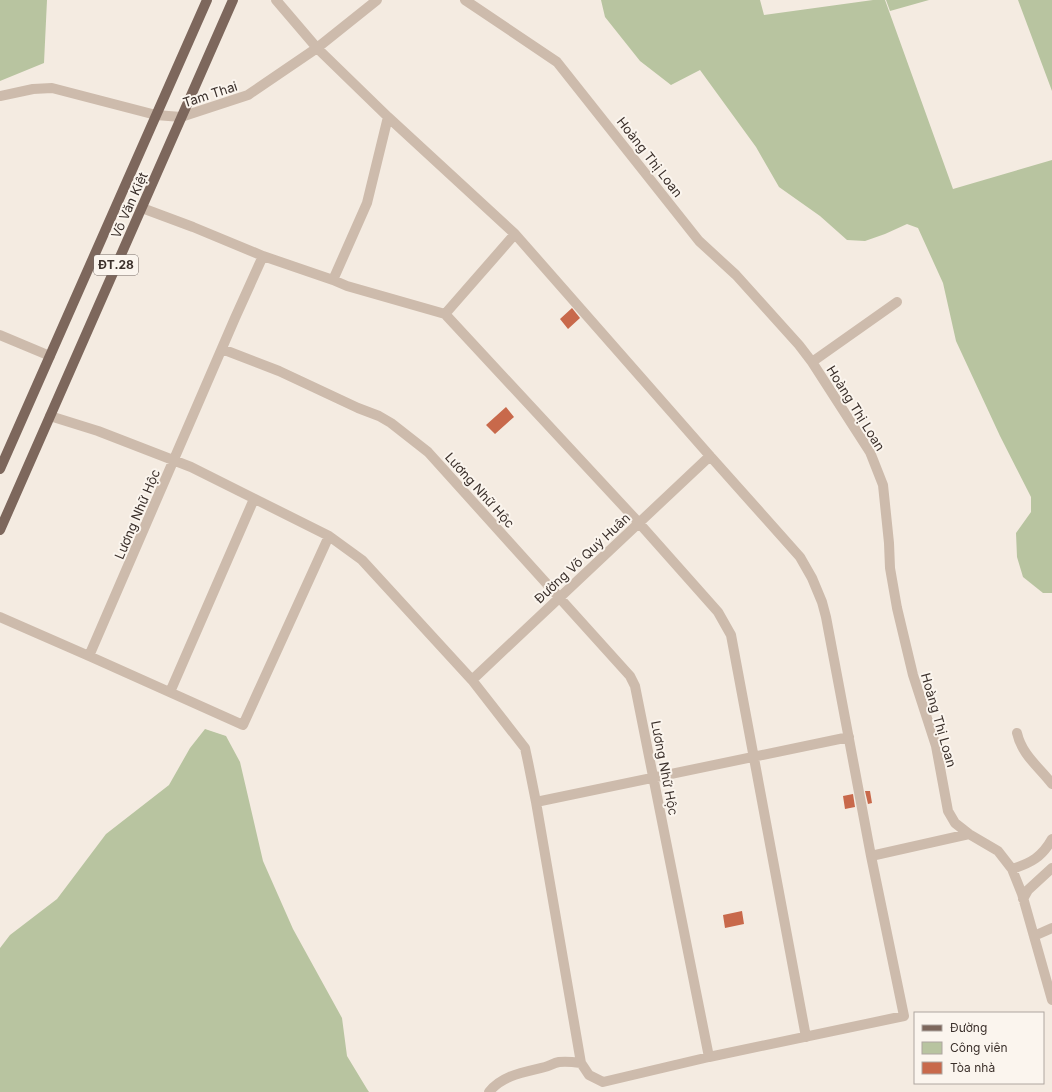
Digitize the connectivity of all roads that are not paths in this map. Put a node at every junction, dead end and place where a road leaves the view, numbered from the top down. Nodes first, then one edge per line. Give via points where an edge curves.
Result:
1 (207, 0) edge
2 (233, 0) edge
3 (276, 0) edge
4 (377, 0) edge
5 (465, 0) edge
6 (317, 48) junction
7 (0, 96) edge
8 (156, 115) junction
9 (181, 117) junction
10 (388, 117) junction
11 (142, 208) junction
12 (516, 234) junction
13 (263, 256) junction
14 (333, 280) junction
15 (897, 302) dead end
16 (445, 314) junction
17 (0, 335) edge
18 (222, 349) junction
19 (50, 356) junction
20 (812, 362) junction
21 (50, 416) junction
22 (710, 456) junction
23 (174, 461) junction
24 (0, 469) edge
25 (254, 499) junction
26 (639, 523) junction
27 (0, 530) edge
28 (329, 536) junction
29 (560, 598) junction
30 (0, 617) edge
31 (89, 656) junction
32 (472, 680) junction
33 (170, 692) junction
34 (1017, 733) dead end
35 (849, 737) junction
36 (754, 756) junction
37 (654, 777) junction
38 (1052, 784) edge
39 (536, 802) junction
40 (969, 834) junction
41 (1052, 840) edge
42 (871, 856) junction
43 (1052, 868) edge
44 (1014, 872) junction
45 (1022, 896) junction
46 (1052, 928) edge
47 (1034, 936) junction
48 (1052, 1000) edge
49 (806, 1037) junction
50 (709, 1057) junction
51 (581, 1062) junction
52 (489, 1092) edge

1 - 8 main road, Võ Văn Kiệt / ĐT.28
2 - 9 main road, Võ Văn Kiệt / ĐT.28
3 - 6 street
4 - 6 street, Tam Thai
5 - 20 street, Hoàng Thị Loan via 557,62 699,240 736,275
6 - 9 street, Tam Thai via 248,95
6 - 10 street
7 - 8 street, Tam Thai via 52,88
8 - 9 street, Tam Thai
8 - 19 main road, Võ Văn Kiệt / ĐT.28
9 - 11 main road, Võ Văn Kiệt / ĐT.28
10 - 12 street
10 - 14 street via 367,203
11 - 13 street via 193,226
11 - 21 main road, Võ Văn Kiệt / ĐT.28
12 - 16 street
12 - 22 street
13 - 14 street
13 - 18 street
14 - 16 street
15 - 20 street
16 - 26 street
17 - 19 street
18 - 23 street, Lương Nhữ Hộc
18 - 29 street, Lương Nhữ Hộc via 279,371 391,422 428,452
19 - 24 main road, Võ Văn Kiệt / ĐT.28
20 - 40 street, Hoàng Thị Loan via 870,452 883,485 890,568 913,675 936,746 948,811 955,823
21 - 23 street via 98,431
21 - 27 main road, Võ Văn Kiệt / ĐT.28
22 - 26 street, Đường Võ Quý Huân
22 - 35 street via 800,557 812,578 826,617
23 - 25 street
23 - 31 street, Lương Nhữ Hộc
25 - 28 street
25 - 33 street
26 - 29 street, Đường Võ Quý Huân
26 - 36 street via 718,612 731,635
28 - 32 street via 362,560
28 - 33 street via 243,725
29 - 32 street, Đường Võ Quý Huân
29 - 37 street, Lương Nhữ Hộc via 630,676 635,686
30 - 31 street
31 - 33 street
32 - 39 street via 524,748
34 - 38 street via 1025,753
35 - 36 street
35 - 42 street
36 - 37 street
36 - 49 street
37 - 39 street
37 - 50 street, Lương Nhữ Hộc
39 - 51 street
40 - 42 street
40 - 44 street, Hoàng Thị Loan via 998,851
41 - 44 street via 1039,856
42 - 49 street via 904,1016
43 - 45 street
44 - 45 street, Hoàng Thị Loan
45 - 47 street, Hoàng Thị Loan
46 - 47 street
47 - 48 street, Hoàng Thị Loan
49 - 50 street
50 - 51 street via 602,1082 589,1075
51 - 52 street via 558,1062 519,1073 500,1081

